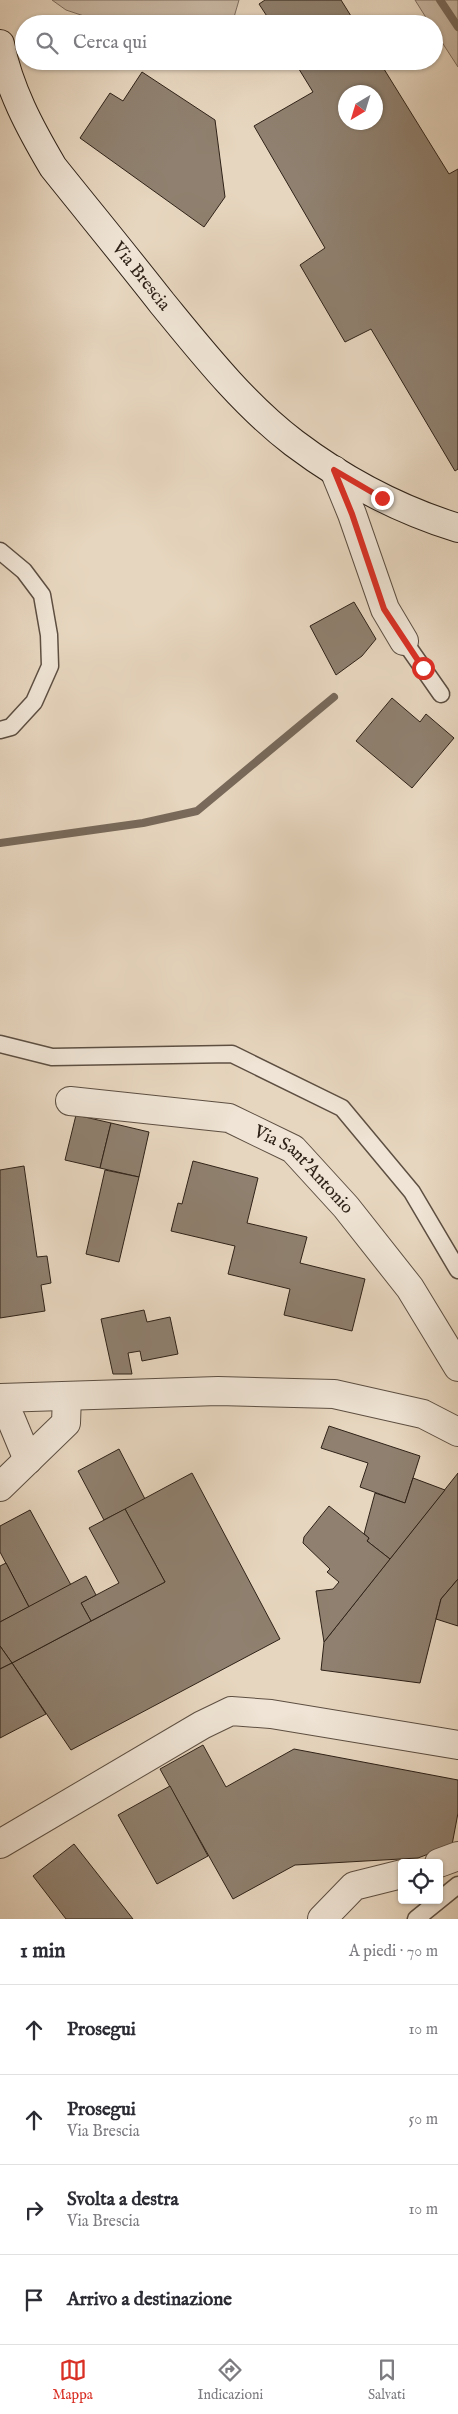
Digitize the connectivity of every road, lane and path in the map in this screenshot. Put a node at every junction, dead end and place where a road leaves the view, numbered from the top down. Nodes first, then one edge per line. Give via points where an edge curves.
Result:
1 (0, 44) edge
2 (334, 470) junction
3 (458, 528) edge
4 (0, 551) edge
5 (404, 641) joint
6 (441, 694) dead end
7 (0, 730) edge
8 (0, 1044) edge
9 (70, 1102) dead end
10 (458, 1270) edge
11 (458, 1367) edge
12 (67, 1396) junction
13 (0, 1398) edge
14 (0, 1407) edge
15 (458, 1432) edge
16 (28, 1460) junction
17 (0, 1487) edge
18 (458, 1744) edge
19 (0, 1844) edge
20 (458, 1856) edge
21 (443, 1862) edge
22 (398, 1875) edge
23 (458, 1885) edge
24 (322, 1919) edge
25 (416, 1919) edge

1 - 2 street, Via Brescia via 17,100 53,167 215,369 258,412
2 - 3 street, Via Brescia via 382,498
2 - 5 street via 384,609
4 - 7 lane via 24,571 42,595 50,666 34,702 11,726
5 - 6 lane
8 - 10 lane via 52,1057 232,1054 342,1108 412,1192
9 - 11 street, Via Sant'Antonio via 229,1118 293,1148 346,1207 410,1288
12 - 13 street
12 - 15 street via 218,1391 334,1394 423,1414
12 - 16 street via 66,1423
14 - 16 street via 11,1420
16 - 17 street
18 - 19 street via 271,1714 231,1712 202,1725
20 - 21 street
22 - 24 street via 354,1886
23 - 25 lane

